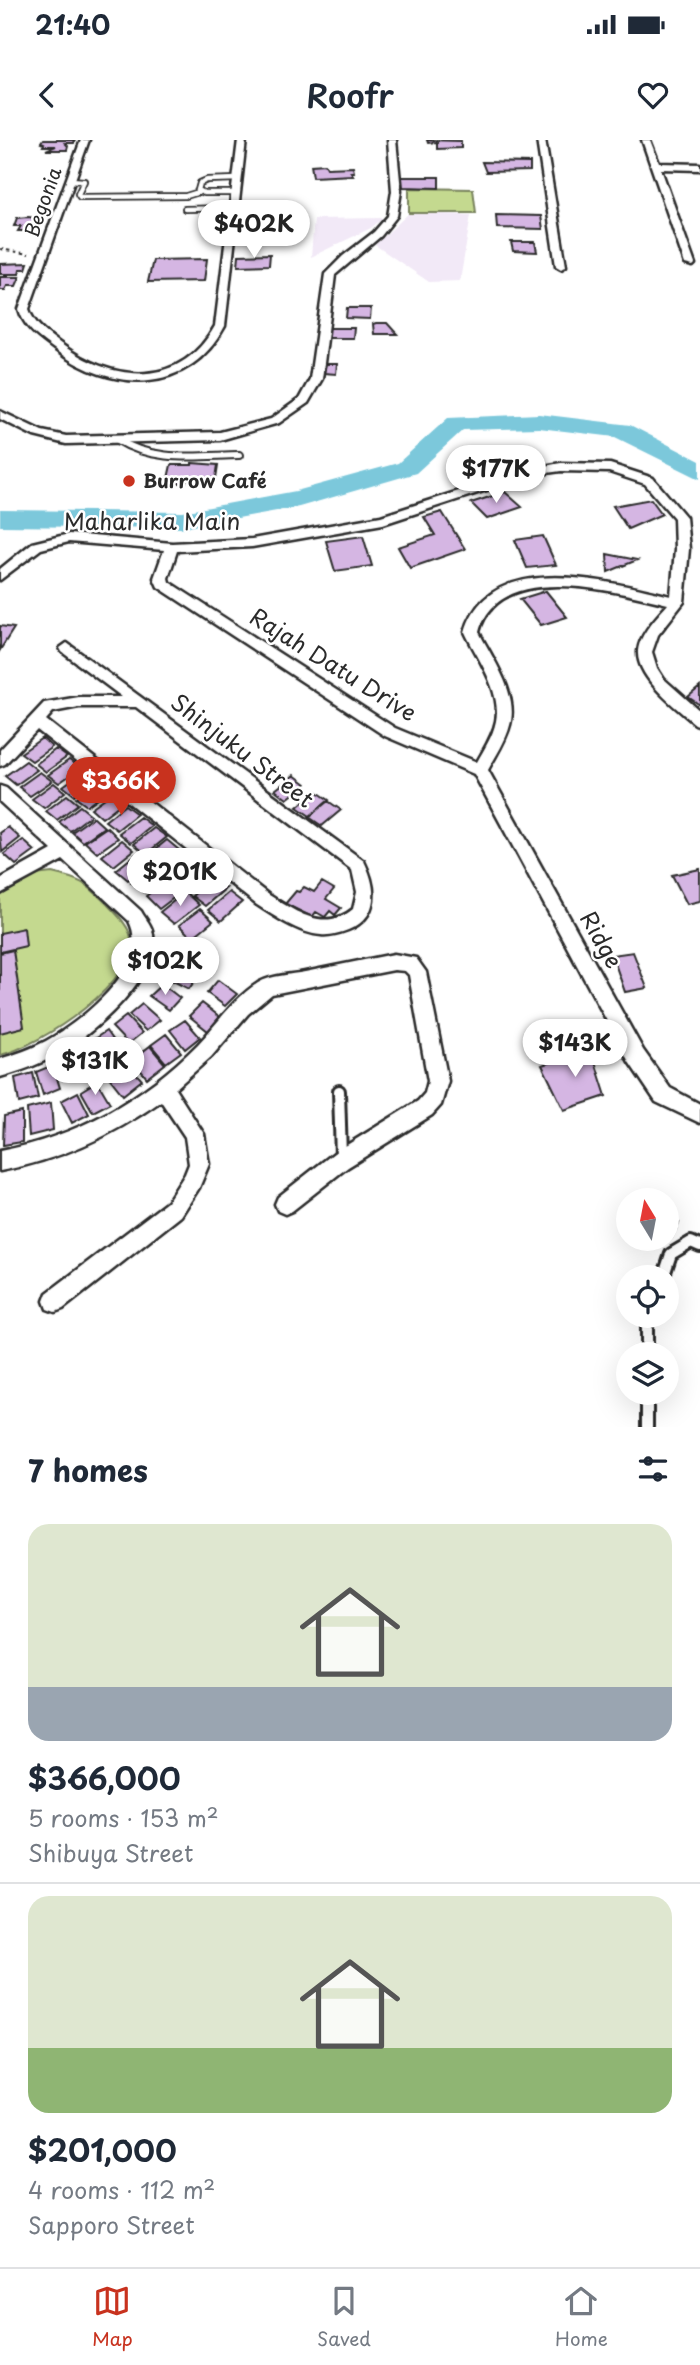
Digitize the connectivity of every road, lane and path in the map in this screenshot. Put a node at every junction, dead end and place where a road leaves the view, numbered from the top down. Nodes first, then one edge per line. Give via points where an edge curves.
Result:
1 (85, 140) edge
2 (243, 140) edge
3 (392, 140) edge
4 (541, 140) edge
5 (646, 140) edge
6 (655, 166) junction
7 (700, 167) edge
8 (238, 179) junction
9 (70, 180) junction
10 (199, 192) junction
11 (236, 193) junction
12 (234, 208) junction
13 (186, 209) dead end
14 (0, 249) edge
15 (42, 256) junction
16 (690, 264) dead end
17 (561, 266) dead end
18 (0, 414) edge
19 (116, 439) junction
20 (240, 456) dead end
21 (172, 547) junction
22 (0, 576) edge
23 (677, 602) junction
24 (67, 648) dead end
25 (140, 702) junction
26 (35, 720) junction
27 (700, 720) edge
28 (0, 760) edge
29 (480, 770) junction
30 (0, 792) edge
31 (64, 852) junction
32 (0, 887) edge
33 (0, 1068) edge
34 (163, 1087) junction
35 (339, 1091) dead end
36 (700, 1114) edge
37 (341, 1160) junction
38 (0, 1161) edge
39 (285, 1204) dead end
40 (700, 1246) edge
41 (667, 1265) edge
42 (55, 1301) dead end
43 (647, 1405) edge
44 (647, 1427) edge

1 - 9 street, Begonia
2 - 8 street
3 - 19 street via 396,208 384,226 330,274 316,379 304,401 275,421 220,436
4 - 17 street
5 - 6 street
6 - 7 street
6 - 16 street
8 - 10 lane via 202,181
8 - 11 street
9 - 10 lane via 83,181 80,197
9 - 15 street, Begonia
10 - 11 lane
11 - 12 street
12 - 13 lane
12 - 15 street, Begonia via 220,326 209,349 190,364 150,376 106,374 76,360 28,322 24,309
14 - 15 path
18 - 19 street via 38,434 66,440
19 - 20 lane via 133,452 149,455
21 - 22 street, Maharlika Main via 69,538 37,546
21 - 23 street, Maharlika Main via 252,543 328,532 383,520 531,472 610,468 649,481 680,517
21 - 29 street, Rajah Datu Drive via 163,584 390,732
23 - 27 street via 652,634 645,652 659,683
23 - 29 street via 586,582 541,581 504,593 479,612 472,632 505,705 498,736
24 - 25 street, Shinjuku Street
25 - 26 street via 61,703
25 - 26 street, Shinjuku Street via 358,866 366,883 366,905 354,920 324,929 294,919 263,900
26 - 28 street
29 - 36 street, Ridge via 636,1056 663,1095
30 - 31 street
31 - 32 street
31 - 33 street via 135,916 143,931 140,961 117,994 61,1043
34 - 37 street via 252,996 268,987 394,962 410,964 417,972 438,1081 434,1098
34 - 38 street via 83,1139
34 - 42 street via 198,1146 199,1164 192,1181 173,1209
35 - 37 lane
37 - 39 street
40 - 41 lane via 691,1242 671,1254
43 - 44 lane

